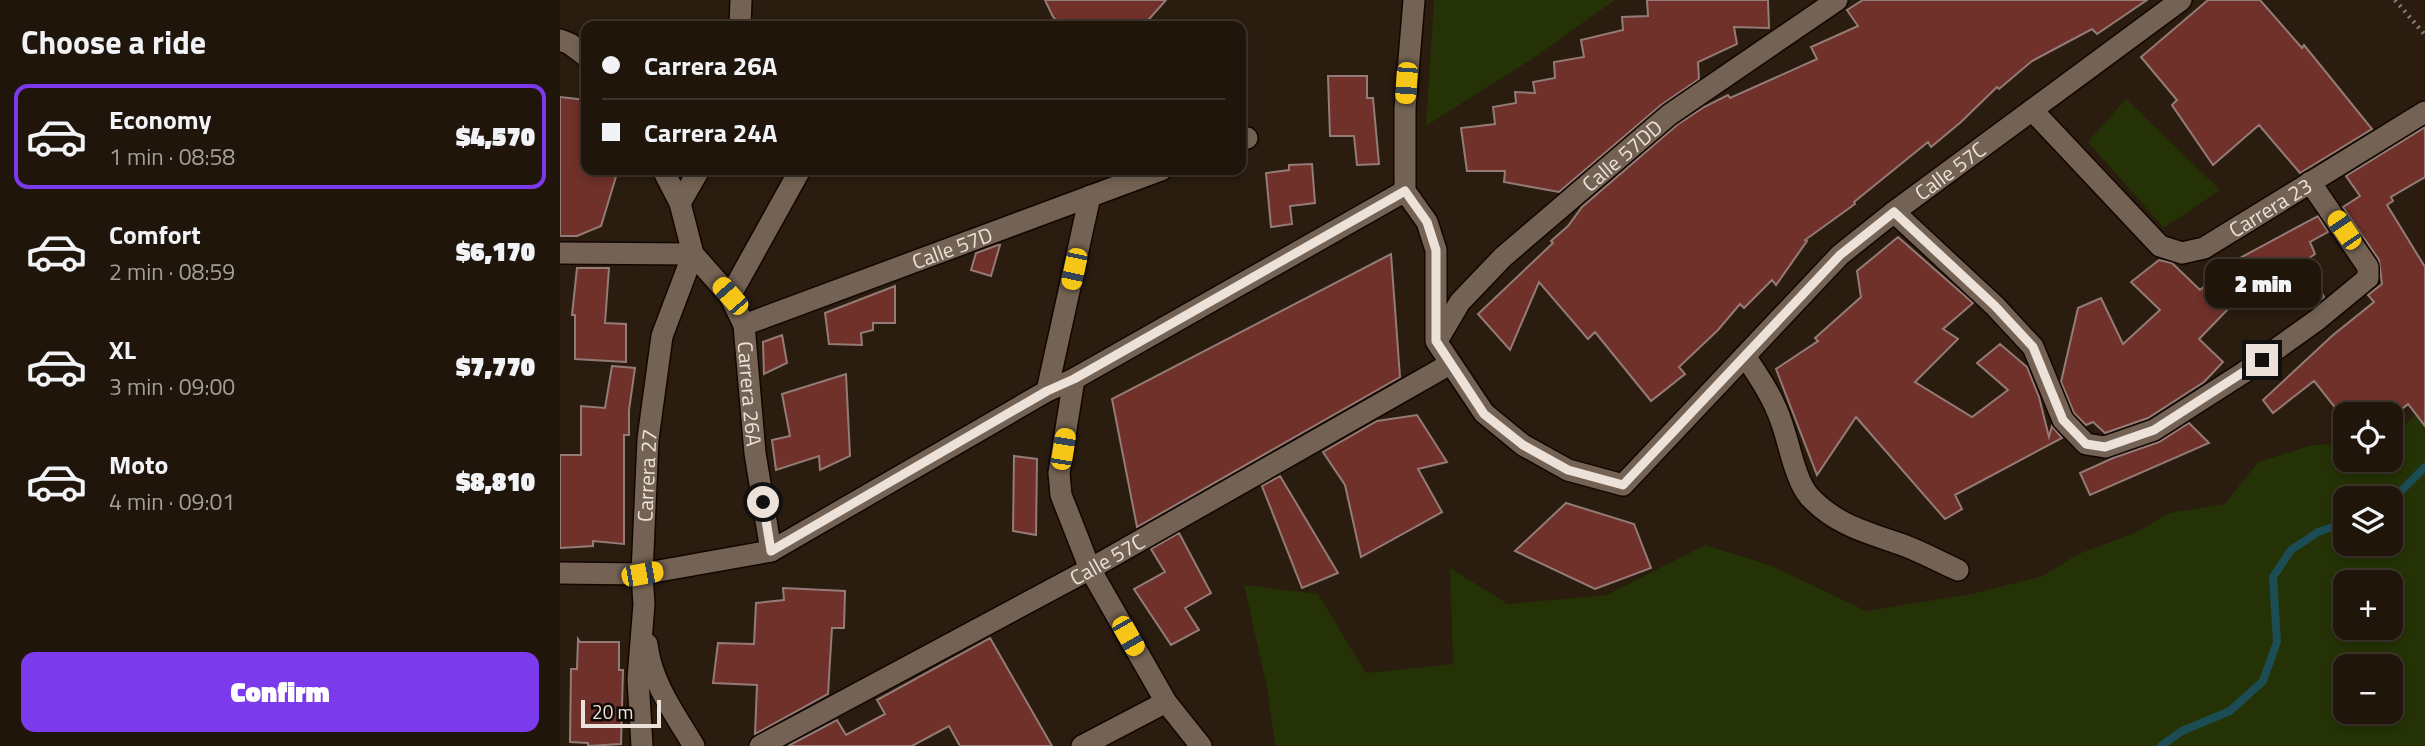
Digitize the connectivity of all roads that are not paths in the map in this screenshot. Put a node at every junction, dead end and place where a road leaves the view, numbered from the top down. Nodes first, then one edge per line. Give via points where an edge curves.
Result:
1 (741, 0) edge
2 (1414, 0) edge
3 (1837, 0) edge
4 (2181, 0) edge
5 (740, 21) edge
6 (560, 40) edge
7 (581, 53) edge
8 (2032, 110) junction
9 (2425, 112) edge
10 (666, 175) edge
11 (696, 175) edge
12 (797, 175) edge
13 (1147, 175) edge
14 (2310, 182) junction
15 (1405, 191) junction
16 (1090, 196) junction
17 (680, 203) junction
18 (1894, 212) junction
19 (560, 253) edge
20 (693, 254) junction
21 (730, 296) junction
22 (744, 325) junction
23 (1436, 341) junction
24 (1745, 356) junction
25 (1450, 364) junction
26 (1074, 379) junction
27 (1047, 391) junction
28 (771, 551) junction
29 (1090, 569) junction
30 (1958, 570) dead end
31 (560, 573) edge
32 (642, 574) junction
33 (643, 604) junction
34 (1166, 702) junction
35 (642, 746) edge
36 (694, 746) edge
37 (760, 746) edge
38 (1082, 746) edge
39 (1201, 746) edge

1 - 5 street
2 - 15 street via 1405,108
3 - 23 street, Calle 57DD via 1669,115 1513,248 1460,302
4 - 8 street, Calle 57C
6 - 7 street
8 - 14 street, Carrera 23 via 2160,246 2182,253 2204,248
8 - 18 street, Calle 57C
9 - 14 street, Carrera 23
10 - 17 street
11 - 17 street
12 - 21 street
13 - 16 street, Calle 57D
14 - 18 street via 2368,267 2368,278 2232,380 2154,430 2105,447 2086,444 2063,420 2033,347
15 - 23 street via 1427,222 1436,250
15 - 26 street
16 - 22 street, Calle 57D
16 - 27 street
17 - 20 street
18 - 24 street, Calle 57C via 1840,255
19 - 20 street
20 - 21 street, Carrera 26A
20 - 32 street, Carrera 27 via 662,336 648,439
21 - 22 street, Carrera 26A
22 - 28 street, Carrera 26A via 755,453
23 - 25 street
24 - 25 street, Calle 57C via 1623,485 1568,470 1523,445 1484,414
24 - 30 street via 1782,421 1808,495 1837,520
25 - 29 street, Calle 57C
26 - 27 street
26 - 29 street via 1059,472 1061,495
27 - 28 street
28 - 32 street
29 - 34 street
29 - 37 street, Calle 57C
31 - 32 street
32 - 33 street, Carrera 27
33 - 35 street, Carrera 27 via 638,679
33 - 36 street via 649,655 662,692
34 - 38 street
34 - 39 street

